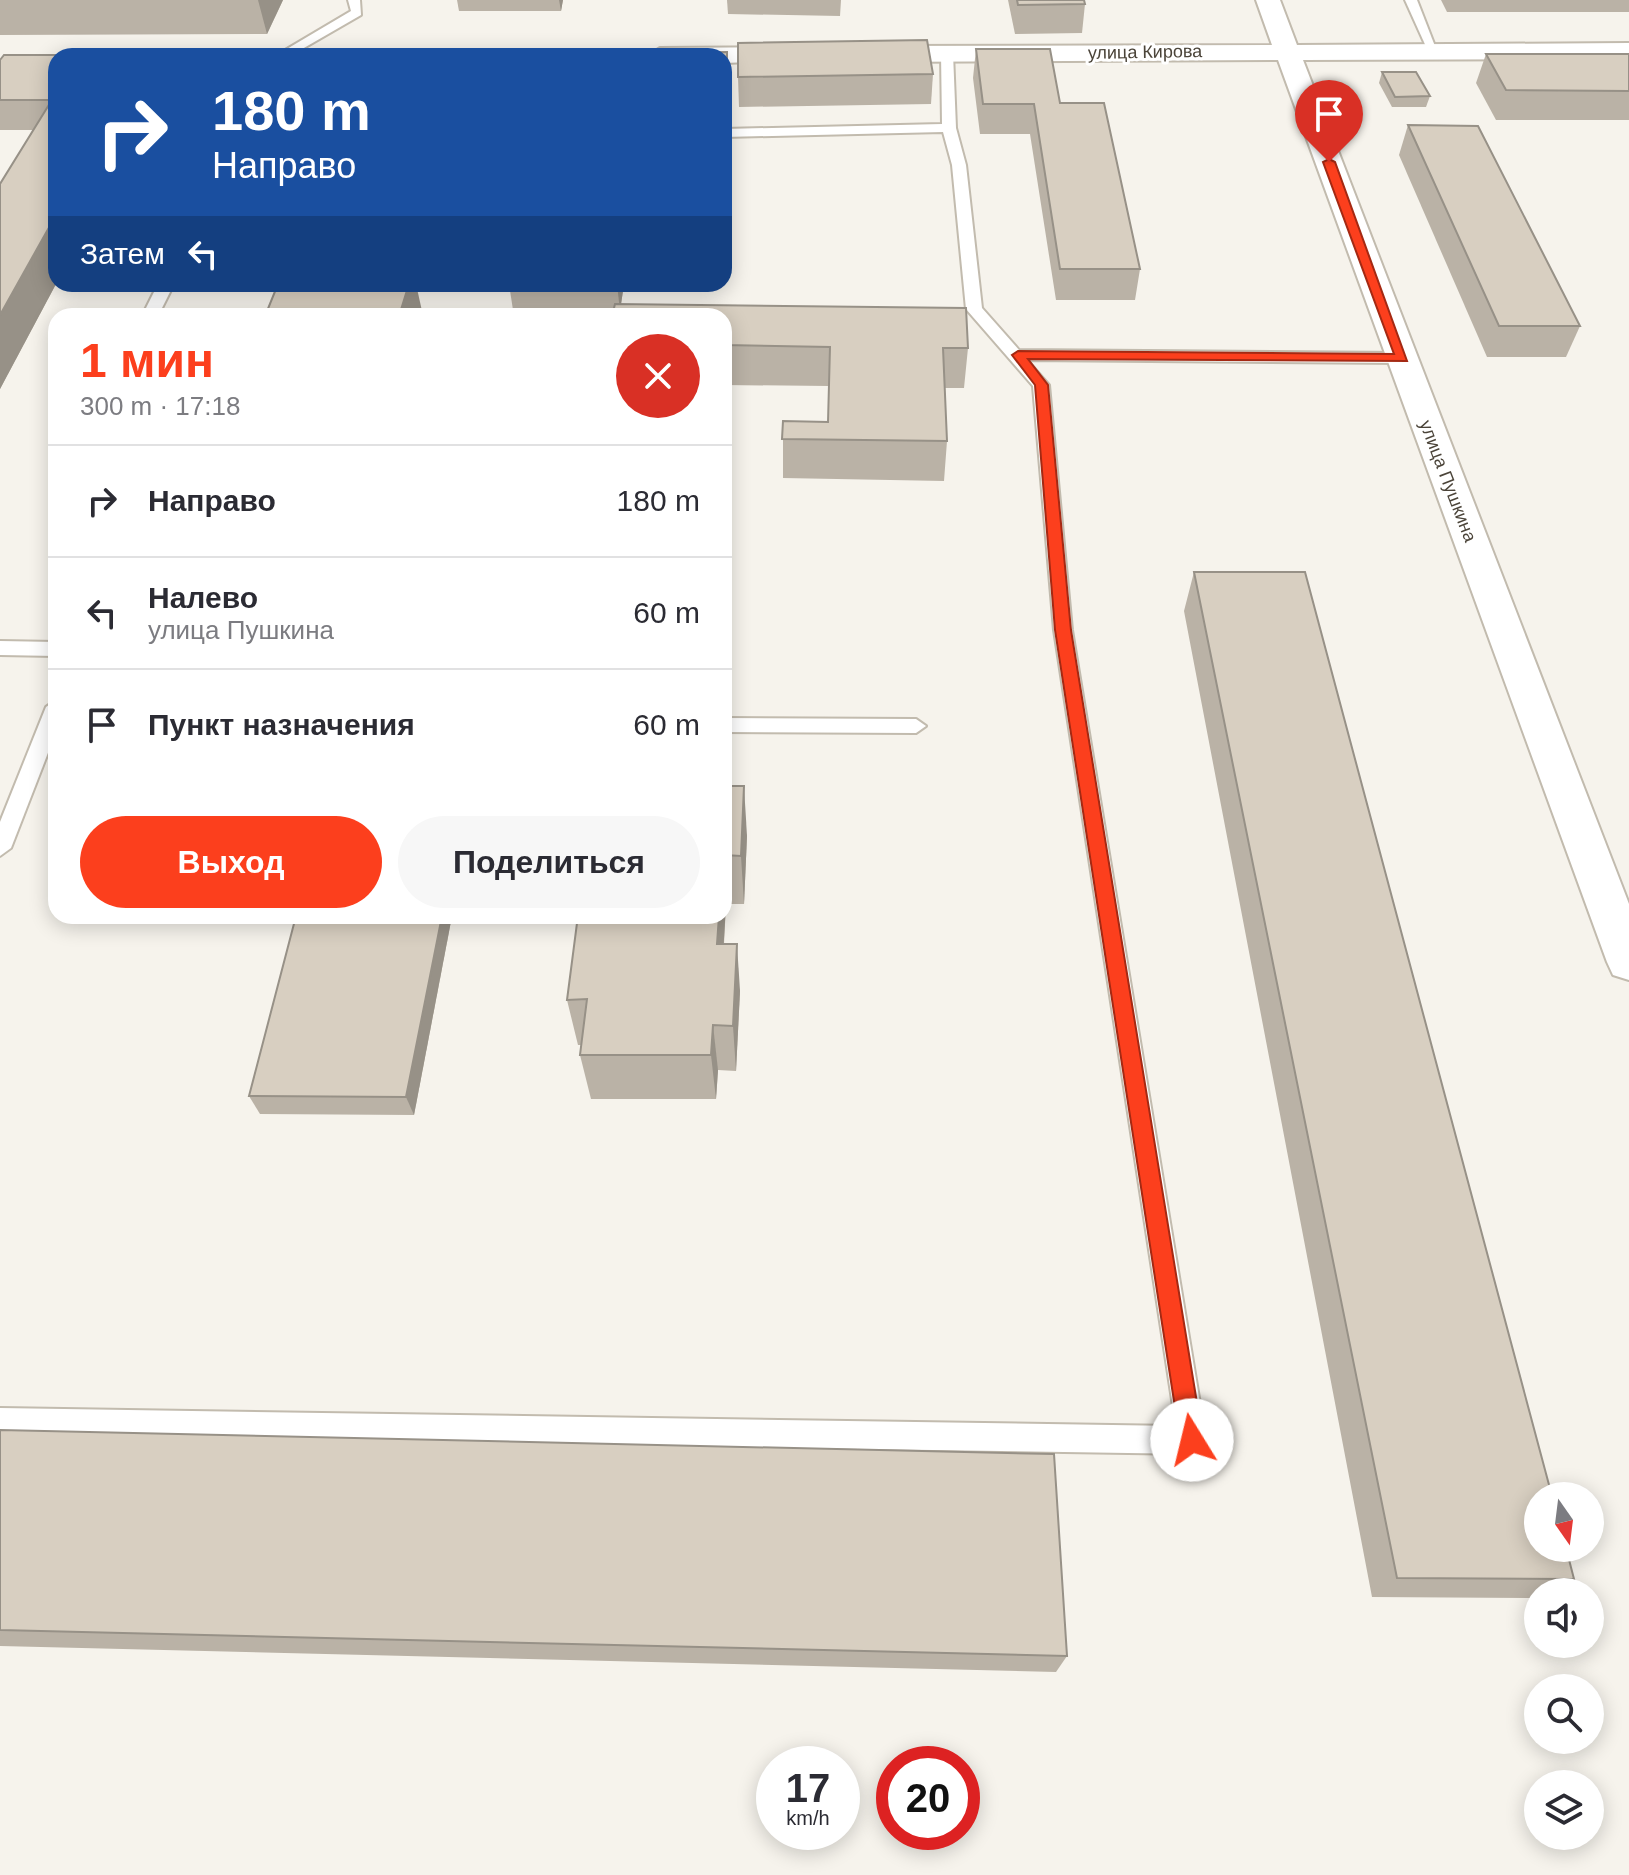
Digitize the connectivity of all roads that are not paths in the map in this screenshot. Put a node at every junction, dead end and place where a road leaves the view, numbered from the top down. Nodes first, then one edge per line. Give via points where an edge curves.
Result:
1 (354, 0) edge
2 (1268, 0) edge
3 (1411, 0) edge
4 (295, 48) edge
5 (1287, 50) junction
6 (1434, 51) junction
7 (1629, 51) edge
8 (947, 53) junction
9 (851, 54) edge
10 (820, 55) edge
11 (732, 56) edge
12 (949, 128) junction
13 (732, 133) edge
14 (1018, 355) junction
15 (1402, 358) junction
16 (0, 648) edge
17 (48, 649) edge
18 (732, 725) edge
19 (916, 726) dead end
20 (48, 729) edge
21 (0, 848) edge
22 (1629, 962) edge
23 (0, 1422) edge

1 - 4 lane via 357,12
2 - 5 street, улица Пушкина
3 - 6 lane
5 - 6 street, улица Кирова
5 - 8 street, улица Кирова
5 - 15 street, улица Пушкина
6 - 7 street, улица Кирова
8 - 9 street, улица Кирова
8 - 12 lane
10 - 11 street
12 - 13 lane
12 - 14 lane via 959,165 974,309
14 - 15 lane
14 - 23 lane via 1041,385 1063,630 1192,1440
15 - 22 street, улица Пушкина
16 - 17 lane
18 - 19 lane
20 - 21 lane

